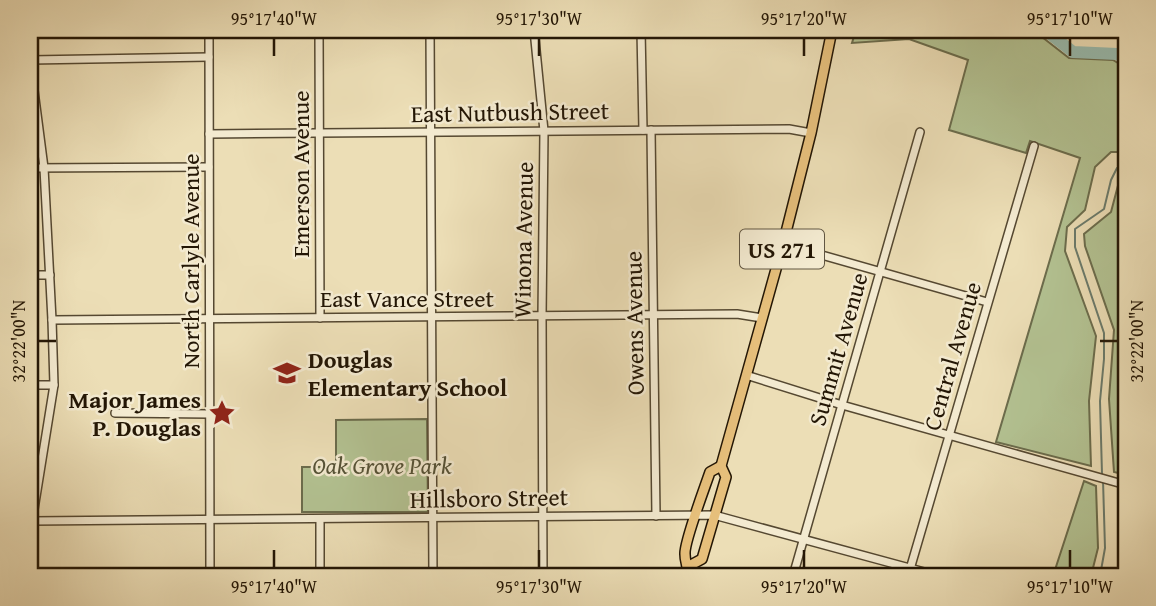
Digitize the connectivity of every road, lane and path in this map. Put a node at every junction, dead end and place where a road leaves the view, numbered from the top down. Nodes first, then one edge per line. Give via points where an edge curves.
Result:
1 (209, 30) edge
2 (319, 30) edge
3 (430, 30) edge
4 (534, 30) edge
5 (641, 30) edge
6 (832, 30) edge
7 (209, 57) junction
8 (30, 60) edge
9 (647, 130) junction
10 (544, 131) junction
11 (920, 132) dead end
12 (319, 133) junction
13 (430, 133) junction
14 (811, 133) junction
15 (209, 134) junction
16 (1034, 146) dead end
17 (209, 167) junction
18 (30, 168) edge
19 (44, 168) junction
20 (783, 244) junction
21 (880, 271) junction
22 (30, 275) edge
23 (50, 275) junction
24 (987, 302) junction
25 (653, 315) junction
26 (432, 316) junction
27 (542, 317) junction
28 (320, 318) junction
29 (762, 318) junction
30 (209, 319) junction
31 (52, 320) junction
32 (746, 375) junction
33 (30, 385) edge
34 (54, 385) junction
35 (842, 405) junction
36 (115, 413) dead end
37 (210, 414) junction
38 (949, 436) junction
39 (721, 466) junction
40 (1126, 485) edge
41 (33, 493) edge
42 (715, 515) junction
43 (656, 516) junction
44 (696, 516) junction
45 (543, 517) junction
46 (320, 519) junction
47 (433, 519) junction
48 (210, 520) junction
49 (32, 521) junction
50 (30, 534) edge
51 (804, 538) junction
52 (687, 571) edge
53 (909, 572) edge
54 (210, 576) edge
55 (320, 576) edge
56 (433, 576) edge
57 (544, 576) edge
58 (793, 576) edge
59 (939, 576) edge

1 - 7 street, North Carlyle Avenue
2 - 12 street, Emerson Avenue
3 - 13 street
4 - 10 street, Winona Avenue
5 - 9 street, Owens Avenue
6 - 14 main road, US 271
7 - 8 street
7 - 15 street, North Carlyle Avenue
8 - 19 street
9 - 10 street, East Nutbush Street
9 - 14 street, East Nutbush Street
9 - 25 street, Owens Avenue
10 - 13 street, East Nutbush Street
10 - 27 street, Winona Avenue
11 - 21 street, Summit Avenue
12 - 13 street, East Nutbush Street
12 - 15 street, East Nutbush Street
12 - 28 street, Emerson Avenue
13 - 26 street
14 - 20 main road, US 271
15 - 17 street, North Carlyle Avenue
16 - 24 street, Central Avenue
17 - 19 street
17 - 30 street, North Carlyle Avenue
18 - 19 street
19 - 23 street
20 - 21 street
20 - 29 main road, US 271
21 - 24 street
21 - 35 street, Summit Avenue
22 - 23 street
23 - 31 street
24 - 38 street, Central Avenue
25 - 27 street, East Vance Street
25 - 29 street, East Vance Street
25 - 43 street, Owens Avenue
26 - 27 street, East Vance Street
26 - 28 street, East Vance Street
26 - 47 street
27 - 45 street, Winona Avenue
28 - 30 street, East Vance Street
29 - 32 main road, US 271
30 - 31 street, East Vance Street
30 - 37 street, North Carlyle Avenue
31 - 34 street
32 - 35 street
32 - 39 main road, US 271
33 - 34 street
34 - 41 street
35 - 38 street
35 - 51 street, Summit Avenue
36 - 37 street
37 - 48 street, North Carlyle Avenue
38 - 40 street
38 - 53 street, Central Avenue
39 - 42 main road, US 271 via 726,477
39 - 44 main road, US 271 via 710,472
41 - 49 street
42 - 44 street, Hillsboro Street
42 - 51 street, Hillsboro Street
42 - 52 main road, US 271 via 702,558
43 - 44 street, Hillsboro Street
43 - 45 street, Hillsboro Street
44 - 52 main road, US 271 via 685,554
45 - 47 street, Hillsboro Street
45 - 57 street, Winona Avenue
46 - 47 street, Hillsboro Street
46 - 48 street, Hillsboro Street
46 - 55 street
47 - 56 street
48 - 49 street, Hillsboro Street
48 - 54 street, North Carlyle Avenue
49 - 50 street
51 - 53 street, Hillsboro Street
51 - 58 street, Summit Avenue
53 - 59 street, Hillsboro Street

